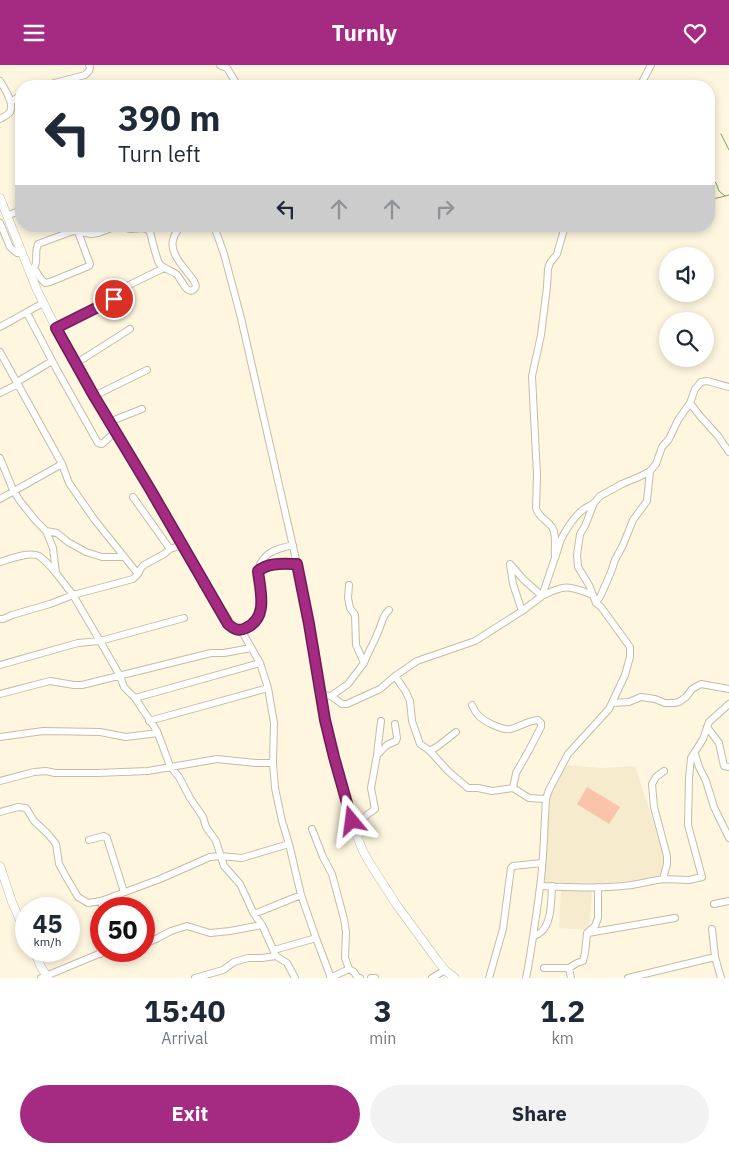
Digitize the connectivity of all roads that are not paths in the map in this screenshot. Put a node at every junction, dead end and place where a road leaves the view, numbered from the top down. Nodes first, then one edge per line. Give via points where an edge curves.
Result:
1 (89, 65) edge
2 (222, 65) edge
3 (651, 65) edge
4 (71, 79) joint
5 (67, 80) edge
6 (234, 80) edge
7 (643, 80) edge
8 (0, 81) edge
9 (15, 99) edge
10 (11, 102) junction
11 (0, 119) edge
12 (0, 198) edge
13 (15, 213) edge
14 (7, 216) junction
15 (0, 223) edge
16 (70, 232) edge
17 (78, 232) edge
18 (82, 232) edge
19 (101, 232) edge
20 (150, 232) edge
21 (177, 232) edge
22 (216, 232) edge
23 (563, 232) edge
24 (22, 253) junction
25 (164, 268) junction
26 (32, 270) junction
27 (43, 303) junction
28 (27, 313) junction
29 (0, 326) edge
30 (56, 328) junction
31 (130, 329) dead end
32 (0, 352) edge
33 (52, 361) junction
34 (75, 364) junction
35 (147, 370) dead end
36 (17, 383) junction
37 (729, 387) edge
38 (0, 393) edge
39 (94, 396) junction
40 (690, 403) junction
41 (142, 409) dead end
42 (109, 422) junction
43 (115, 432) junction
44 (729, 452) edge
45 (0, 458) edge
46 (62, 463) junction
47 (650, 471) junction
48 (13, 490) junction
49 (134, 497) dead end
50 (0, 499) edge
51 (594, 503) junction
52 (46, 531) junction
53 (182, 545) junction
54 (293, 545) junction
55 (170, 549) junction
56 (124, 557) junction
57 (555, 557) junction
58 (0, 562) edge
59 (297, 564) junction
60 (258, 571) junction
61 (56, 573) junction
62 (138, 574) junction
63 (350, 585) dead end
64 (73, 595) junction
65 (593, 595) junction
66 (542, 596) junction
67 (596, 603) junction
68 (389, 610) dead end
69 (522, 611) junction
70 (184, 618) dead end
71 (0, 619) edge
72 (240, 630) junction
73 (100, 641) junction
74 (251, 647) junction
75 (260, 663) junction
76 (364, 663) junction
77 (0, 665) edge
78 (120, 676) junction
79 (395, 676) junction
80 (268, 688) junction
81 (729, 689) edge
82 (0, 694) edge
83 (320, 695) junction
84 (330, 696) junction
85 (134, 698) junction
86 (612, 703) junction
87 (729, 704) edge
88 (472, 705) dead end
89 (149, 721) junction
90 (382, 721) dead end
91 (395, 724) dead end
92 (707, 727) junction
93 (456, 732) dead end
94 (158, 733) junction
95 (0, 737) edge
96 (430, 751) junction
97 (695, 754) junction
98 (377, 755) junction
99 (273, 763) junction
100 (170, 766) junction
101 (729, 767) edge
102 (664, 771) dead end
103 (0, 781) edge
104 (513, 788) junction
105 (546, 799) junction
106 (0, 812) edge
107 (312, 829) dead end
108 (356, 834) junction
109 (729, 838) edge
110 (88, 840) dead end
111 (290, 844) junction
112 (220, 856) junction
113 (542, 863) junction
114 (0, 866) edge
115 (663, 879) junction
116 (3, 884) edge
117 (540, 886) junction
118 (552, 886) junction
119 (598, 887) junction
120 (124, 892) junction
121 (301, 895) junction
122 (111, 897) edge
123 (729, 901) edge
124 (90, 903) edge
125 (714, 904) dead end
126 (15, 909) edge
127 (254, 913) junction
128 (675, 918) dead end
129 (262, 925) junction
130 (712, 929) dead end
131 (587, 933) junction
132 (534, 936) junction
133 (316, 938) junction
134 (155, 940) edge
135 (275, 953) junction
136 (715, 957) junction
137 (90, 958) edge
138 (38, 962) edge
139 (544, 968) dead end
140 (570, 968) junction
141 (349, 969) junction
142 (446, 970) junction
143 (45, 978) edge
144 (195, 978) edge
145 (295, 978) edge
146 (330, 978) edge
147 (360, 978) edge
148 (371, 978) edge
149 (375, 978) edge
150 (432, 978) edge
151 (455, 978) edge
152 (489, 978) edge
153 (526, 978) edge
154 (571, 978) edge
155 (628, 978) edge
156 (721, 978) edge

1 - 4 street via 85,75
2 - 6 street
3 - 7 street
4 - 5 street
8 - 10 street
9 - 10 street
10 - 11 street via 11,110
12 - 14 main road
13 - 14 street
14 - 24 main road
15 - 24 street via 10,247 16,253
16 - 26 street via 38,244 36,264
17 - 26 street via 88,266 45,283
18 - 19 street
20 - 25 street via 159,263
21 - 25 street via 173,237 174,251 196,284 195,288 189,291 180,277
22 - 54 street via 241,318
23 - 57 street via 557,254 548,269 541,335 532,376 536,507 540,517 552,527
24 - 26 main road
25 - 30 street via 127,285 121,296
26 - 27 main road
27 - 28 street
27 - 30 main road
28 - 29 street
28 - 33 street
30 - 34 main road
31 - 34 street
32 - 36 street
33 - 36 street
33 - 43 street via 98,443
34 - 39 main road
35 - 39 street
36 - 38 street
36 - 46 street
37 - 40 street via 701,382 694,389
39 - 42 main road
40 - 44 street
40 - 47 street
41 - 42 street
42 - 43 main road
43 - 53 main road
45 - 48 street
46 - 48 street
46 - 56 street via 69,483
47 - 51 street via 622,484
47 - 67 street via 646,501 633,520
48 - 50 street
48 - 52 street
49 - 55 street
51 - 57 street via 583,509 564,534
51 - 65 street via 580,534 577,555 578,567
52 - 56 street via 57,533 86,552 102,557
52 - 61 street via 53,548
53 - 55 street
53 - 72 main road via 228,624
54 - 59 street
54 - 60 street via 266,555
55 - 62 street via 144,565
56 - 62 street
57 - 66 street
58 - 61 street via 35,554
59 - 60 main road via 276,564
59 - 83 main road
60 - 72 main road via 260,613 255,623
61 - 64 street
62 - 64 street via 133,579
63 - 76 street via 348,599 355,615 356,645
64 - 71 street
64 - 73 street
65 - 66 street via 564,587
65 - 67 street
66 - 69 street
66 - 69 street via 510,564
67 - 86 street via 630,647 625,675
68 - 76 street
69 - 79 street via 475,641 417,661
70 - 73 street
72 - 74 street
73 - 77 street via 78,643
73 - 78 street
74 - 75 street
74 - 78 street via 211,653
75 - 80 street
75 - 85 street
76 - 84 street via 348,684
78 - 82 street via 82,685 50,681
78 - 85 street via 124,687
79 - 84 street via 380,689 347,704
79 - 96 street via 410,701 412,721 420,744
80 - 89 street
80 - 99 street via 274,723
81 - 86 street via 700,684 679,702 665,703 642,697
83 - 84 street
83 - 108 main road
85 - 89 street
86 - 105 street via 568,754
87 - 92 street
88 - 104 street via 482,720 500,728 509,730 529,721 538,720 540,723 516,773
89 - 94 street
90 - 98 street
91 - 98 street via 396,741
92 - 97 street
92 - 101 street via 718,743 724,766
93 - 96 street
94 - 95 street via 126,737 100,732 43,731
94 - 100 street
96 - 104 street via 468,788 492,791
97 - 109 street
97 - 115 street via 688,778 688,825 702,877
98 - 108 street via 371,788 375,809 365,816 363,829
99 - 100 street via 218,759
99 - 111 street via 275,788
100 - 103 street via 148,771 34,772
100 - 112 street via 203,817
102 - 115 street via 652,784 654,807 667,856
104 - 105 street via 529,798
105 - 113 street
106 - 124 street via 26,808 56,844 59,863 78,897
107 - 141 street via 332,874 344,919 345,958
108 - 142 main road via 385,888
110 - 120 street via 108,838
111 - 112 street via 242,858
111 - 121 street
112 - 120 street via 210,857
112 - 127 street via 224,866 240,884
113 - 117 street
113 - 152 street via 511,868 503,929
114 - 116 main road
115 - 119 street
116 - 126 main road
117 - 118 street
117 - 132 street
118 - 119 street
118 - 132 street via 550,913 542,932
119 - 131 street via 598,918
120 - 122 street
121 - 127 street
121 - 133 street
123 - 125 street
127 - 129 street
128 - 131 street
129 - 134 street via 210,933 187,926
129 - 135 street
130 - 136 street
131 - 140 street via 584,961
132 - 153 street
133 - 135 street
133 - 146 street
135 - 144 street via 234,962 222,970
135 - 145 street
136 - 155 street
136 - 156 street
137 - 143 street
138 - 143 main road
139 - 140 street
140 - 154 street
141 - 146 street
141 - 147 street
142 - 150 street
142 - 151 main road
148 - 149 street

